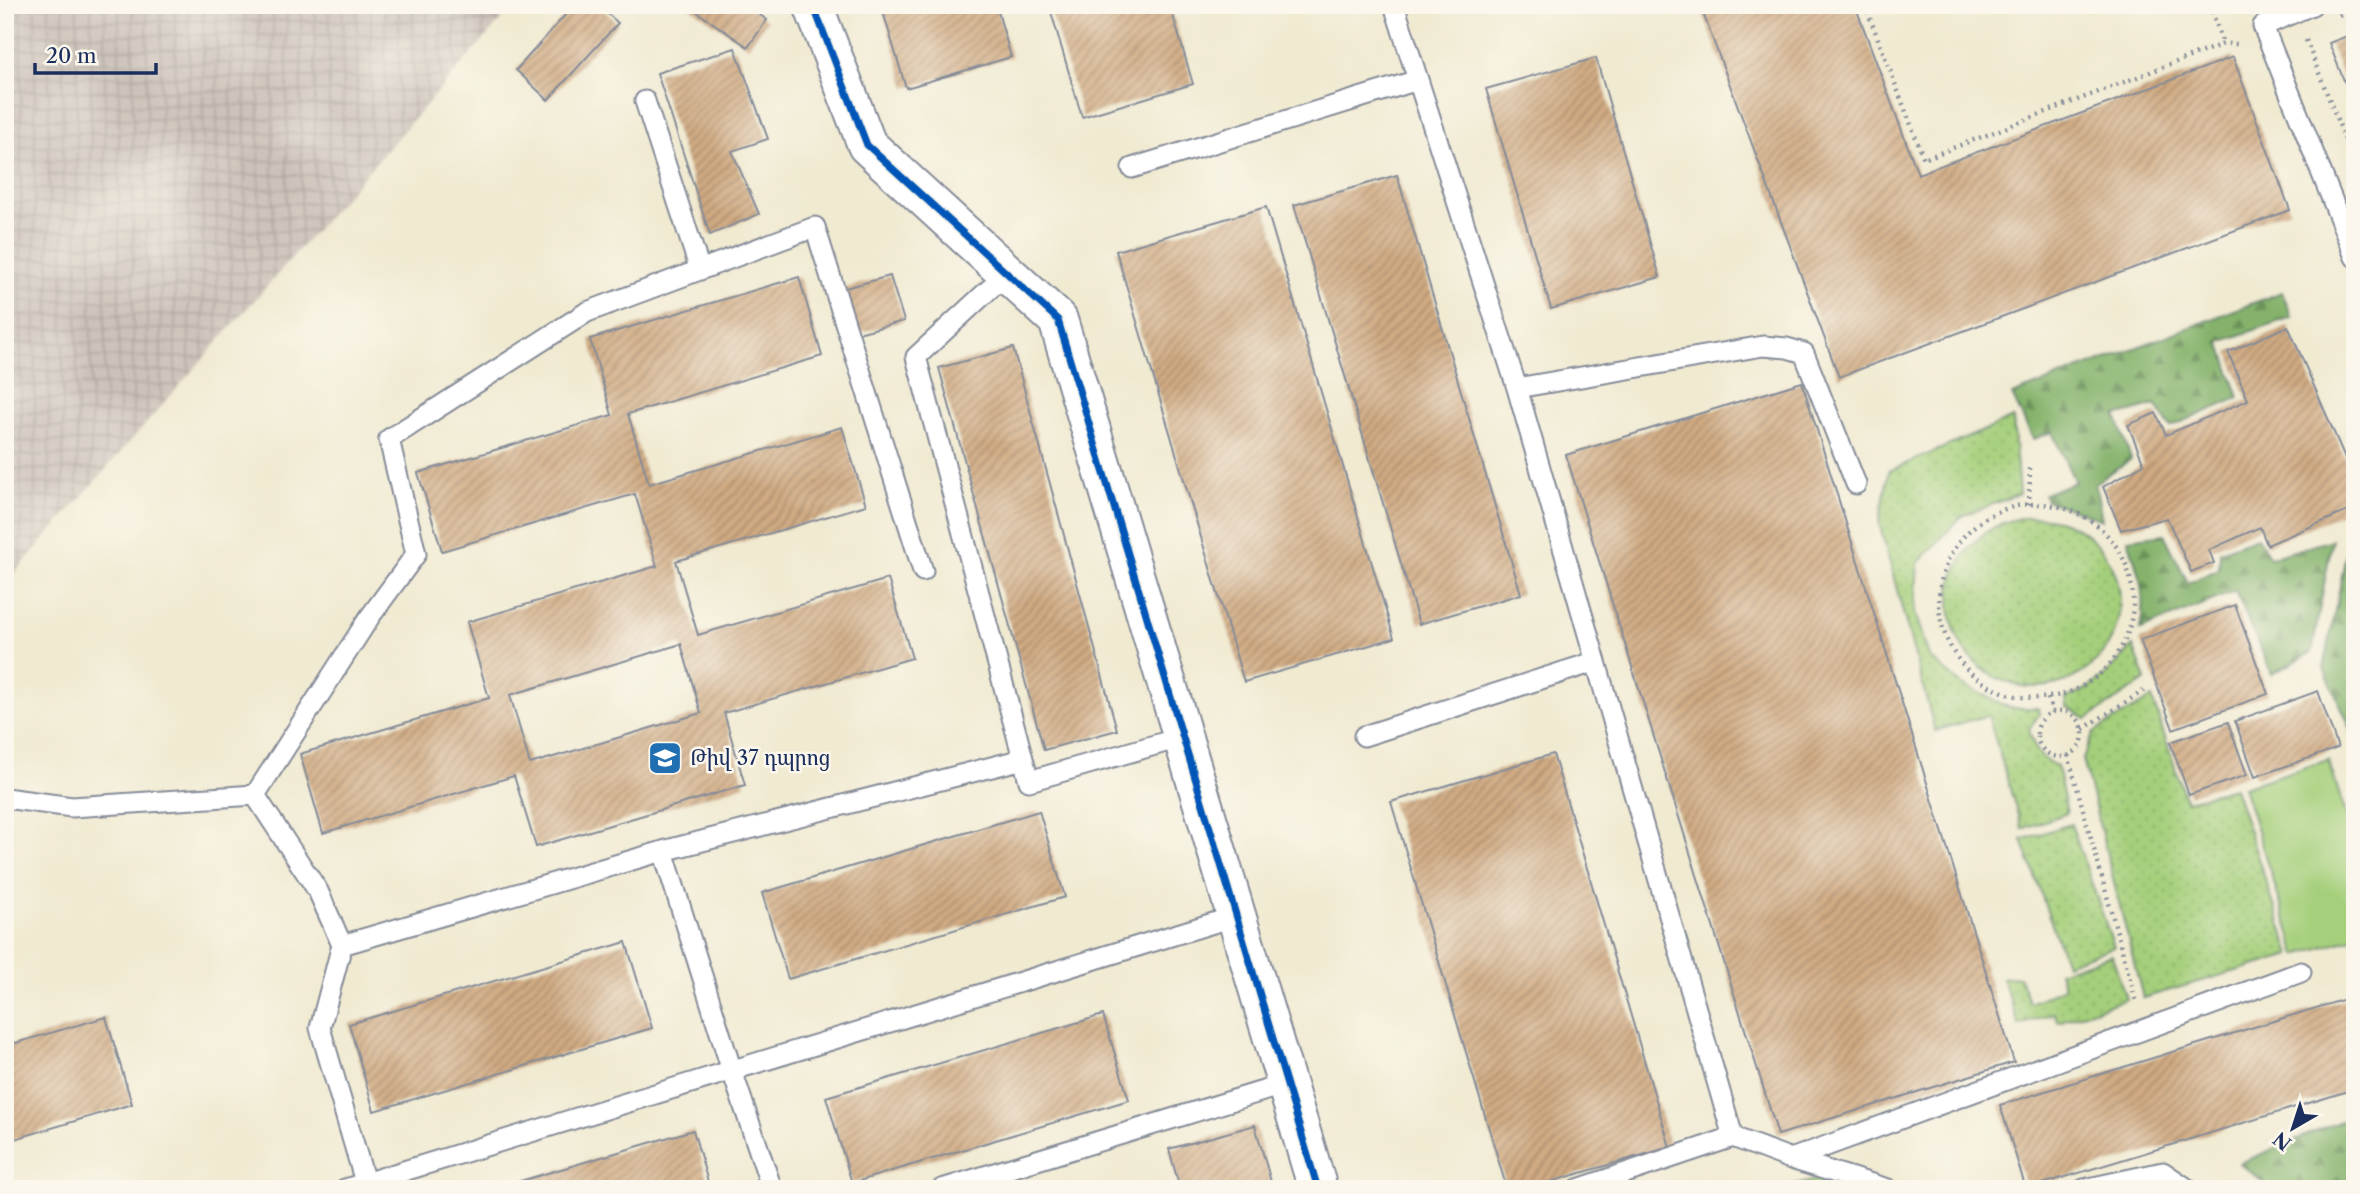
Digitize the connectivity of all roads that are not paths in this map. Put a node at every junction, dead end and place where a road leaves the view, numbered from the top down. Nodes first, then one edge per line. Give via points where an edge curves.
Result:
1 (813, 5) edge
2 (1394, 5) edge
3 (2312, 5) edge
4 (2280, 11) edge
5 (1418, 80) junction
6 (645, 101) dead end
7 (1132, 168) dead end
8 (2355, 257) edge
9 (700, 270) junction
10 (1007, 273) junction
11 (1517, 388) junction
12 (1856, 484) dead end
13 (923, 570) dead end
14 (1594, 662) junction
15 (1364, 736) dead end
16 (1183, 737) junction
17 (1023, 759) junction
18 (255, 795) junction
19 (5, 799) edge
20 (663, 851) junction
21 (1236, 916) junction
22 (342, 945) junction
23 (2301, 972) dead end
24 (732, 1070) junction
25 (1286, 1084) junction
26 (1733, 1137) junction
27 (1791, 1159) junction
28 (365, 1182) junction
29 (345, 1189) edge
30 (772, 1189) edge
31 (942, 1189) edge
32 (1318, 1189) edge
33 (1578, 1189) edge
34 (1888, 1189) edge
35 (2084, 1189) edge
36 (2189, 1189) edge

1 - 10 street via 867,145
2 - 5 lane
3 - 4 lane
4 - 8 lane via 2263,26
5 - 7 lane
5 - 11 lane
6 - 9 lane
9 - 13 lane via 816,227
9 - 18 lane via 587,312 389,439 416,554 369,618
10 - 16 street via 1058,320
10 - 17 lane via 916,357
11 - 12 lane via 1763,345 1787,348 1804,353
11 - 14 lane
14 - 15 lane
14 - 26 lane
16 - 17 lane via 1029,781
16 - 21 street
17 - 20 lane
18 - 19 lane via 72,807
18 - 22 lane via 318,891
20 - 22 lane
20 - 24 lane
21 - 24 lane
21 - 25 street
22 - 28 lane via 320,1028
23 - 27 lane
24 - 28 lane
24 - 30 lane
25 - 31 lane
25 - 32 street
26 - 27 lane
26 - 33 lane
27 - 34 lane
28 - 29 lane
35 - 36 lane via 2164,1172

